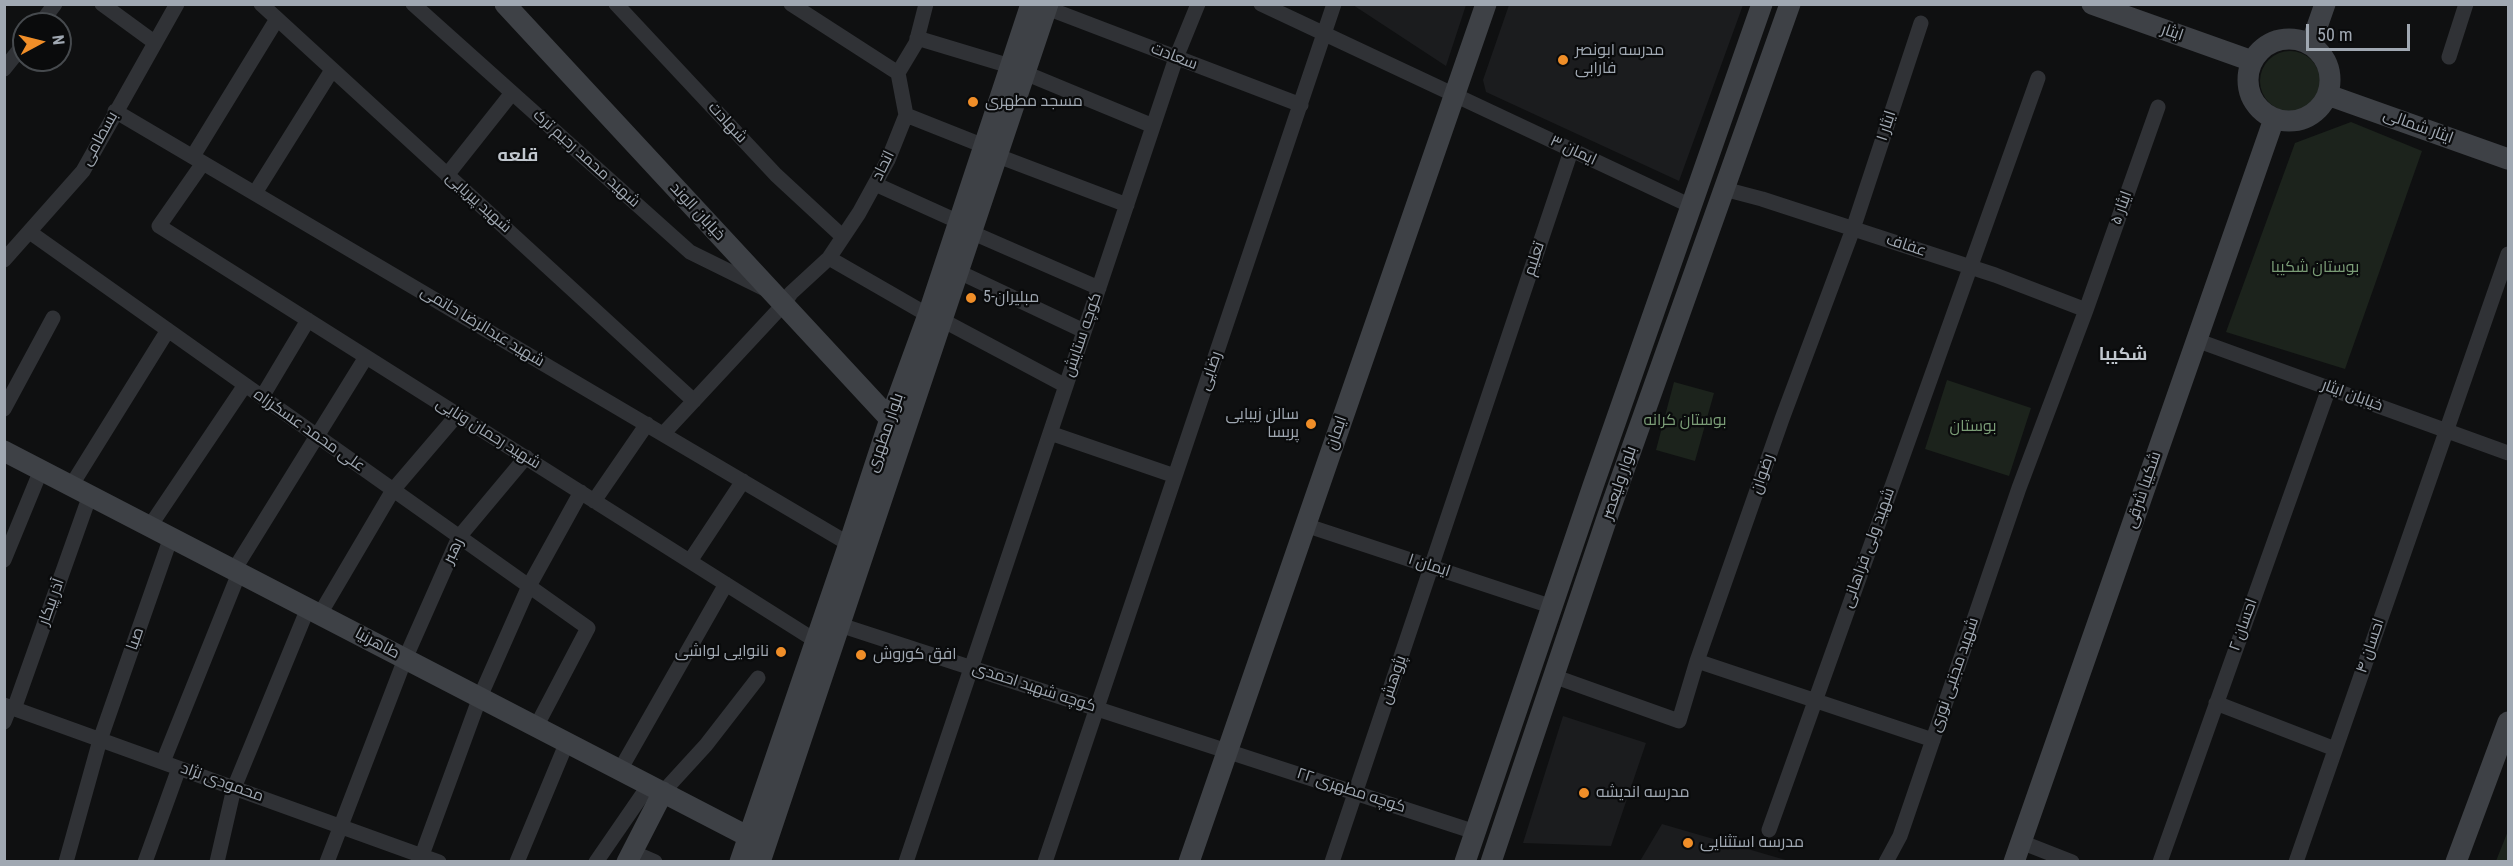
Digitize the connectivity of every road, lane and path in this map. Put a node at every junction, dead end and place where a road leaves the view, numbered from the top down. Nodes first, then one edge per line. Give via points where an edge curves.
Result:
1 (102, 4) edge
2 (177, 4) edge
3 (261, 4) edge
4 (413, 4) edge
5 (505, 4) edge
6 (616, 4) edge
7 (791, 4) edge
8 (926, 4) edge
9 (1198, 4) edge
10 (1261, 4) edge
11 (1334, 4) edge
12 (1486, 4) edge
13 (1762, 4) edge
14 (1790, 4) edge
15 (2092, 4) edge
16 (2325, 4) edge
17 (2466, 4) edge
18 (1042, 6) edge
19 (277, 19) junction
20 (1921, 23) dead end
21 (1325, 33) junction
22 (917, 38) junction
23 (154, 42) junction
24 (2311, 44) junction
25 (2449, 57) dead end
26 (1176, 58) junction
27 (2252, 61) junction
28 (1018, 69) junction
29 (332, 70) junction
30 (898, 73) junction
31 (2038, 78) dead end
32 (512, 93) junction
33 (2328, 95) junction
34 (1454, 96) junction
35 (1300, 105) junction
36 (2158, 107) dead end
37 (115, 111) junction
38 (906, 115) junction
39 (2274, 118) junction
40 (1153, 126) junction
41 (991, 151) junction
42 (1571, 151) junction
43 (2508, 159) edge
44 (198, 160) junction
45 (447, 175) junction
46 (875, 184) junction
47 (1724, 189) junction
48 (255, 193) junction
49 (1126, 205) junction
50 (1691, 206) junction
51 (966, 227) junction
52 (1852, 229) junction
53 (31, 233) junction
54 (843, 237) junction
55 (2508, 255) edge
56 (829, 258) junction
57 (4, 260) edge
58 (1969, 267) junction
59 (959, 272) junction
60 (1099, 288) junction
61 (778, 299) junction
62 (2086, 310) junction
63 (53, 318) dead end
64 (936, 318) junction
65 (308, 320) junction
66 (168, 330) junction
67 (1084, 331) junction
68 (2196, 340) junction
69 (366, 357) junction
70 (245, 385) junction
71 (1066, 386) junction
72 (2329, 388) junction
73 (262, 397) junction
74 (694, 401) junction
75 (4, 409) edge
76 (458, 414) junction
77 (890, 419) junction
78 (647, 424) junction
79 (2447, 430) junction
80 (1050, 433) junction
81 (663, 434) junction
82 (316, 436) junction
83 (5, 452) edge
84 (2508, 453) edge
85 (526, 458) junction
86 (41, 470) junction
87 (1175, 476) junction
88 (743, 481) junction
89 (81, 490) junction
90 (393, 490) junction
91 (2018, 491) joint
92 (581, 492) junction
93 (594, 501) junction
94 (1305, 525) junction
95 (150, 526) junction
96 (171, 537) junction
97 (459, 537) junction
98 (849, 544) junction
99 (4, 560) edge
100 (690, 561) junction
101 (1433, 567) junction
102 (236, 571) junction
103 (726, 584) junction
104 (529, 586) junction
105 (1553, 607) junction
106 (314, 611) junction
107 (840, 625) junction
108 (816, 641) junction
109 (405, 659) junction
110 (1697, 662) junction
111 (971, 668) junction
112 (1553, 676) junction
113 (758, 678) dead end
114 (480, 697) junction
115 (1815, 699) junction
116 (2216, 703) junction
117 (9, 707) edge
118 (1096, 708) junction
119 (4, 722) edge
120 (2508, 722) edge
121 (537, 725) junction
122 (100, 740) junction
123 (1933, 740) junction
124 (567, 742) junction
125 (2335, 749) junction
126 (1227, 751) junction
127 (163, 762) junction
128 (179, 768) junction
129 (620, 770) junction
130 (234, 788) junction
131 (656, 788) junction
132 (1356, 793) junction
133 (342, 827) junction
134 (1769, 830) dead end
135 (1475, 832) junction
136 (749, 837) junction
137 (2018, 852) edge
138 (422, 855) junction
139 (629, 857) edge
140 (1891, 860) edge
141 (66, 861) edge
142 (145, 861) edge
143 (217, 861) edge
144 (327, 861) edge
145 (439, 861) edge
146 (517, 861) edge
147 (596, 861) edge
148 (655, 861) edge
149 (740, 861) edge
150 (760, 861) edge
151 (906, 861) edge
152 (1045, 861) edge
153 (1189, 861) edge
154 (1332, 861) edge
155 (1465, 861) edge
156 (1491, 861) edge
157 (2072, 861) edge
158 (2160, 861) edge
159 (2296, 861) edge
160 (2456, 861) edge

1 - 23 street
2 - 23 street, بسطامی
3 - 19 street, شهید پیریایی
4 - 32 street, شهید محمد رحیم ترک
5 - 61 main road, خیابان الوند
6 - 54 street, شهادت via 776,175
7 - 30 street
8 - 22 street
9 - 26 street, کوچه ستایش
10 - 21 street, ایمان ۳
11 - 21 street, رضایی
12 - 34 main road, ایمان
13 - 50 main road, بلوار ولیعصر
14 - 47 main road, بلوار ولیعصر
15 - 27 main road, ایثار
16 - 24 main road
17 - 25 street
18 - 26 street, سعادت
18 - 28 main road, بلوار مطهری
19 - 29 street, شهید پیریایی
19 - 44 street
20 - 52 street, ایثار ۱
21 - 34 street, ایمان ۳
21 - 35 street, رضایی
22 - 28 street
22 - 30 street
23 - 37 street, بسطامی
24 - 27 main road via 2277,39
24 - 33 main road via 2327,61 2331,84
26 - 35 street, سعادت
26 - 40 street, کوچه ستایش
27 - 39 main road via 2248,74 2253,101
28 - 40 street
28 - 41 main road, بلوار مطهری
29 - 45 street, شهید پیریایی
29 - 48 street
30 - 38 street
31 - 58 street, شهید ولی فراهانی
32 - 45 street
32 - 61 street, شهید محمد رحیم ترک via 690,252
33 - 39 main road via 2312,115 2286,122
33 - 43 main road, ایثار شمالی
34 - 42 street, ایمان ۳
34 - 94 main road, ایمان
35 - 87 street, رضایی
36 - 62 street, ایثار ۵
37 - 44 street, شهید عبدالرضا حاتمی
37 - 53 street, بسطامی via 82,171
38 - 41 street
38 - 46 street, اتحاد
39 - 68 main road, شکیبا شرقی
40 - 49 street, کوچه ستایش
41 - 49 street
41 - 51 main road, بلوار مطهری
42 - 50 street, ایمان ۳
42 - 101 street, تعلیم
44 - 48 street, شهید عبدالرضا حاتمی
44 - 65 street, شهید رحمان ونایی via 159,226
45 - 74 street, شهید پیریایی
46 - 51 street
46 - 54 street, اتحاد
47 - 50 main road
47 - 52 street, عفاف
47 - 112 main road, بلوار ولیعصر
48 - 78 street, شهید عبدالرضا حاتمی
49 - 60 street, کوچه ستایش
50 - 105 main road, بلوار ولیعصر
51 - 59 main road, بلوار مطهری
51 - 60 street
51 - 64 main road, بلوار مطهری
52 - 58 street, عفاف
52 - 110 street, رضوان
53 - 57 street, بسطامی
53 - 66 street, علی محمد عسکرزاه
54 - 56 street, اتحاد
55 - 79 street, احسان ۴
56 - 61 street, اتحاد via 791,293
56 - 64 street
58 - 62 street, عفاف
58 - 115 street, شهید ولی فراهانی
59 - 64 main road, بلوار مطهری
59 - 67 street
60 - 67 street, کوچه ستایش
61 - 74 street, اتحاد
61 - 77 main road, خیابان الوند
62 - 91 street, ایثار ۵
63 - 75 street
64 - 71 street
64 - 77 main road, بلوار مطهری
64 - 107 main road, بلوار مطهری
65 - 69 street, شهید رحمان ونایی
65 - 73 street
66 - 70 street, علی محمد عسکرزاه
66 - 89 street, آذر پیکار
67 - 71 street, کوچه ستایش
68 - 72 street, خیابان ایثار
68 - 137 main road, شکیبا شرقی
69 - 76 street, شهید رحمان ونایی
69 - 82 street
70 - 73 street, علی محمد عسکرزاه
70 - 95 street
71 - 80 street, کوچه ستایش
72 - 79 street, خیابان ایثار
72 - 116 street, احسان ۲
73 - 82 street, علی محمد عسکرزاه
74 - 81 street, اتحاد
76 - 85 street, شهید رحمان ونایی
76 - 90 street
77 - 98 main road, بلوار مطهری
78 - 81 street, شهید عبدالرضا حاتمی
78 - 93 street
79 - 84 street, خیابان ایثار
79 - 125 street, احسان ۴
80 - 87 street
80 - 111 street, کوچه ستایش
81 - 88 street, شهید عبدالرضا حاتمی
82 - 90 street, علی محمد عسکرزاه
82 - 102 street
83 - 86 main road, طاهرنیا
85 - 92 street, شهید رحمان ونایی
85 - 97 street, رهبر
86 - 89 main road, طاهرنیا
86 - 99 street
87 - 118 street, رضایی
88 - 98 street, شهید عبدالرضا حاتمی
88 - 100 street
89 - 95 main road, طاهرنیا
89 - 117 street, آذر پیکار
90 - 97 street, علی محمد عسکرزاه
90 - 106 street
91 - 123 street, شهید مجتبی نوری
92 - 93 street, شهید رحمان ونایی
92 - 104 street
93 - 100 street, شهید رحمان ونایی
94 - 101 street, ایمان ۱
94 - 126 main road, ایمان
95 - 96 main road, طاهرنیا
96 - 102 main road, طاهرنیا
96 - 122 street, صبا
97 - 104 street, علی محمد عسکرزاه
97 - 109 street, رهبر
98 - 108 main road, بلوار مطهری
100 - 103 street, شهید رحمان ونایی
101 - 105 street, ایمان ۱
101 - 132 street, پژوهش
102 - 106 main road, طاهرنیا
102 - 127 street
103 - 108 street, شهید رحمان ونایی
103 - 129 street
104 - 114 street
104 - 121 street, علی محمد عسکرزاه via 588,628
105 - 135 main road, بلوار ولیعصر
106 - 109 main road, طاهرنیا
106 - 130 street
107 - 111 street, کوچه شهید احمدی
107 - 150 main road, بلوار مطهری
108 - 136 main road, بلوار مطهری
109 - 114 main road, طاهرنیا
109 - 133 street, رهبر
110 - 112 street, رضوان via 1679,721
110 - 115 street
111 - 118 street, کوچه شهید احمدی
111 - 151 street, کوچه ستایش
112 - 156 main road, بلوار ولیعصر
113 - 131 street via 706,746
114 - 121 main road, طاهرنیا
114 - 138 street
115 - 123 street
115 - 134 street, شهید ولی فراهانی
116 - 125 street
116 - 158 street, احسان ۲
117 - 119 street, آذر پیکار
117 - 122 street, محمودی نژاد
118 - 126 street, کوچه شهید احمدی
118 - 152 street, رضایی
120 - 160 main road
121 - 124 main road, طاهرنیا
122 - 127 street, محمودی نژاد
122 - 141 street, صبا
123 - 140 street, شهید مجتبی نوری
124 - 129 main road, طاهرنیا
124 - 146 street
125 - 159 street, احسان ۴
126 - 132 street, کوچه مطهری ۲۲
126 - 153 main road, ایمان
127 - 128 street, محمودی نژاد
128 - 130 street, محمودی نژاد
128 - 142 street
129 - 131 main road, طاهرنیا
130 - 133 street, محمودی نژاد
130 - 143 street
131 - 136 main road, طاهرنیا
131 - 139 main road
131 - 147 street
132 - 135 street, کوچه مطهری ۲۲
132 - 154 street, پژوهش
133 - 138 street, محمودی نژاد
133 - 144 street, رهبر
135 - 155 main road, بلوار ولیعصر
136 - 149 main road, بلوار مطهری
136 - 150 main road
137 - 157 street
138 - 145 street, محمودی نژاد
139 - 148 street

